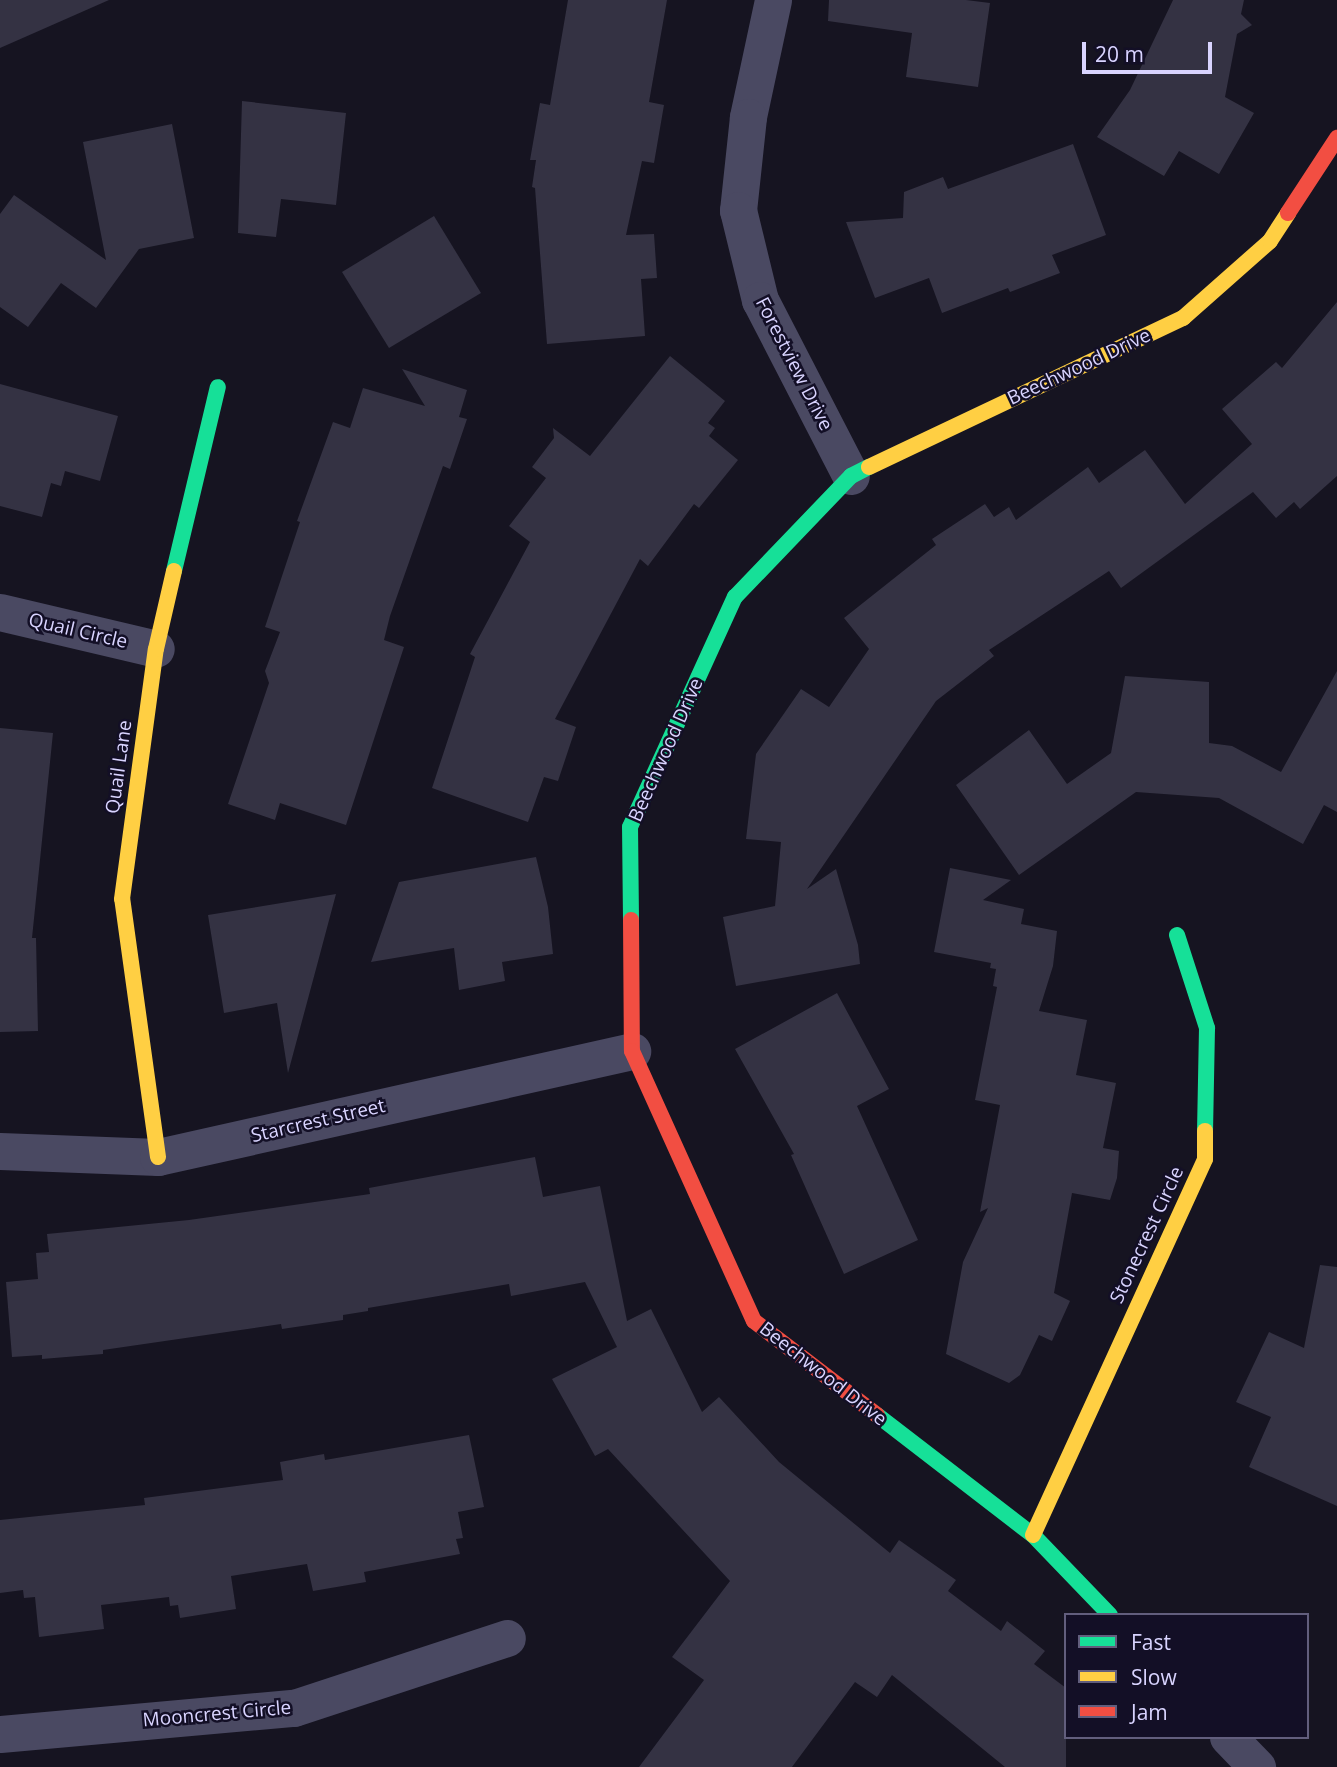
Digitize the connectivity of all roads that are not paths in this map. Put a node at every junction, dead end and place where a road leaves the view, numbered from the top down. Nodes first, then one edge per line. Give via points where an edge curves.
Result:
1 (773, 0) edge
2 (1337, 138) edge
3 (218, 387) dead end
4 (851, 476) junction
5 (0, 612) edge
6 (156, 649) junction
7 (1177, 935) dead end
8 (632, 1051) junction
9 (0, 1150) edge
10 (158, 1157) junction
11 (1033, 1535) junction
12 (1108, 1613) edge
13 (507, 1638) dead end
14 (0, 1734) edge
15 (1230, 1739) edge
16 (1257, 1767) edge

1 - 4 street, Forestview Drive via 748,117 738,210 760,300
2 - 4 street, Beechwood Drive via 1270,241 1183,318
3 - 6 street, Quail Lane
4 - 8 street, Beechwood Drive via 736,597 630,827
5 - 6 street, Quail Circle
6 - 10 street, Quail Lane via 122,899
7 - 11 street, Stonecrest Circle via 1206,1028 1205,1159
8 - 10 street, Starcrest Street
8 - 11 street, Beechwood Drive via 754,1321
9 - 10 street, Starcrest Street
11 - 12 street, Beechwood Drive
13 - 14 street, Mooncrest Circle via 294,1708
15 - 16 street

